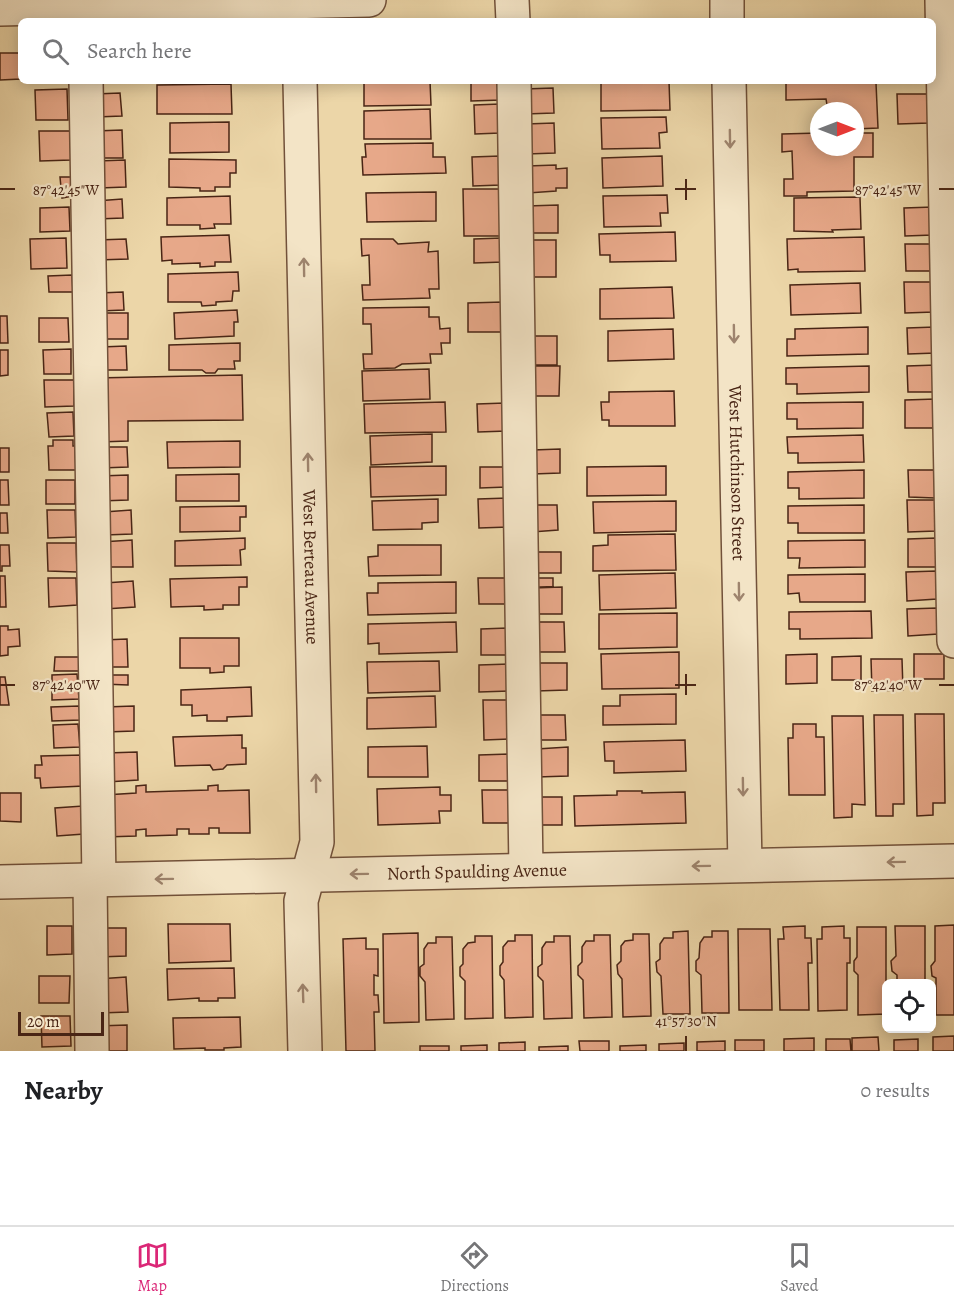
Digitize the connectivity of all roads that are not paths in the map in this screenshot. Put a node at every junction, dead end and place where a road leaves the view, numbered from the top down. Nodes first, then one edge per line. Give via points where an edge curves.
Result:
1 (369, 0) edge
2 (512, 0) edge
3 (727, 0) edge
4 (942, 0) edge
5 (293, 8) edge
6 (0, 9) edge
7 (84, 14) edge
8 (513, 18) edge
9 (728, 18) edge
10 (86, 84) edge
11 (300, 84) edge
12 (514, 84) edge
13 (729, 84) edge
14 (950, 152) edge
15 (954, 641) edge
16 (954, 861) edge
17 (745, 865) junction
18 (526, 870) junction
19 (309, 875) junction
20 (94, 880) junction
21 (0, 882) edge
22 (92, 1051) edge
23 (305, 1051) edge

1 - 5 street
2 - 8 street
3 - 9 street
4 - 14 street
5 - 7 street
6 - 7 street
10 - 20 street
19 -> 11 street, West Berteau Avenue via 317,842
12 - 18 street
13 -> 17 street, West Hutchinson Street
14 - 15 street
16 -> 17 street, North Spaulding Avenue
17 -> 18 street, North Spaulding Avenue
18 -> 19 street, North Spaulding Avenue
19 -> 20 street, North Spaulding Avenue
23 -> 19 street, West Berteau Avenue via 301,902
20 - 21 street, North Spaulding Avenue
20 - 22 street

